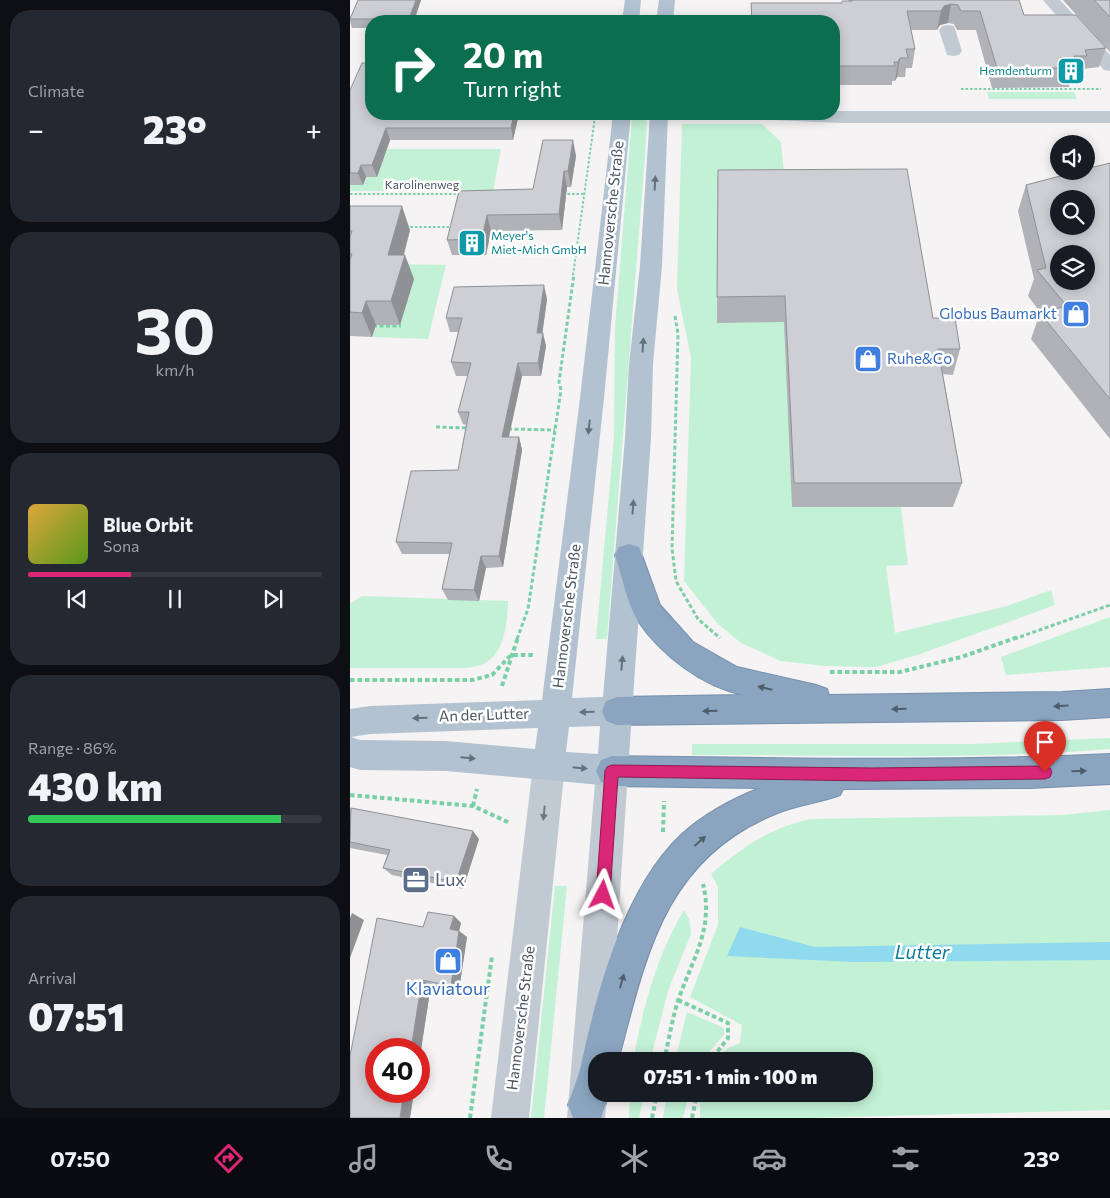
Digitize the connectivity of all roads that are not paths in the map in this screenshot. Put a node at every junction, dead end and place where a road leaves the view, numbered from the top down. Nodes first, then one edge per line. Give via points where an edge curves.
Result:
1 (633, 0) edge
2 (667, 0) edge
3 (1051, 0) edge
4 (632, 15) edge
5 (666, 15) edge
6 (948, 30) dead end
7 (953, 50) dead end
8 (1110, 66) edge
9 (840, 117) edge
10 (1110, 117) edge
11 (621, 120) edge
12 (659, 120) edge
13 (629, 556) junction
14 (1110, 703) edge
15 (864, 709) junction
16 (618, 711) junction
17 (556, 712) junction
18 (350, 723) edge
19 (350, 752) edge
20 (549, 765) junction
21 (1110, 769) edge
22 (612, 771) junction
23 (872, 774) junction
24 (593, 1052) edge
25 (602, 1052) edge
26 (510, 1118) edge

1 - 4 main road
2 - 5 main road
3 - 8 street
6 - 7 street
9 - 10 street
11 -> 17 main road, Hannoversche Straße
13 -> 12 main road
15 -> 13 highway via 756,686 704,665 683,651 648,612
16 -> 13 main road
14 -> 15 highway
15 -> 16 highway
16 -> 17 main road, An der Lutter
16 - 22 main road
17 -> 18 main road, An der Lutter
17 - 20 main road, Hannoversche Straße
19 -> 20 main road
20 -> 22 main road
20 -> 26 street, Hannoversche Straße
23 -> 21 highway
22 - 23 highway
22 - 24 street
25 -> 23 highway via 639,926 654,896 677,863 710,832 746,809 788,794

